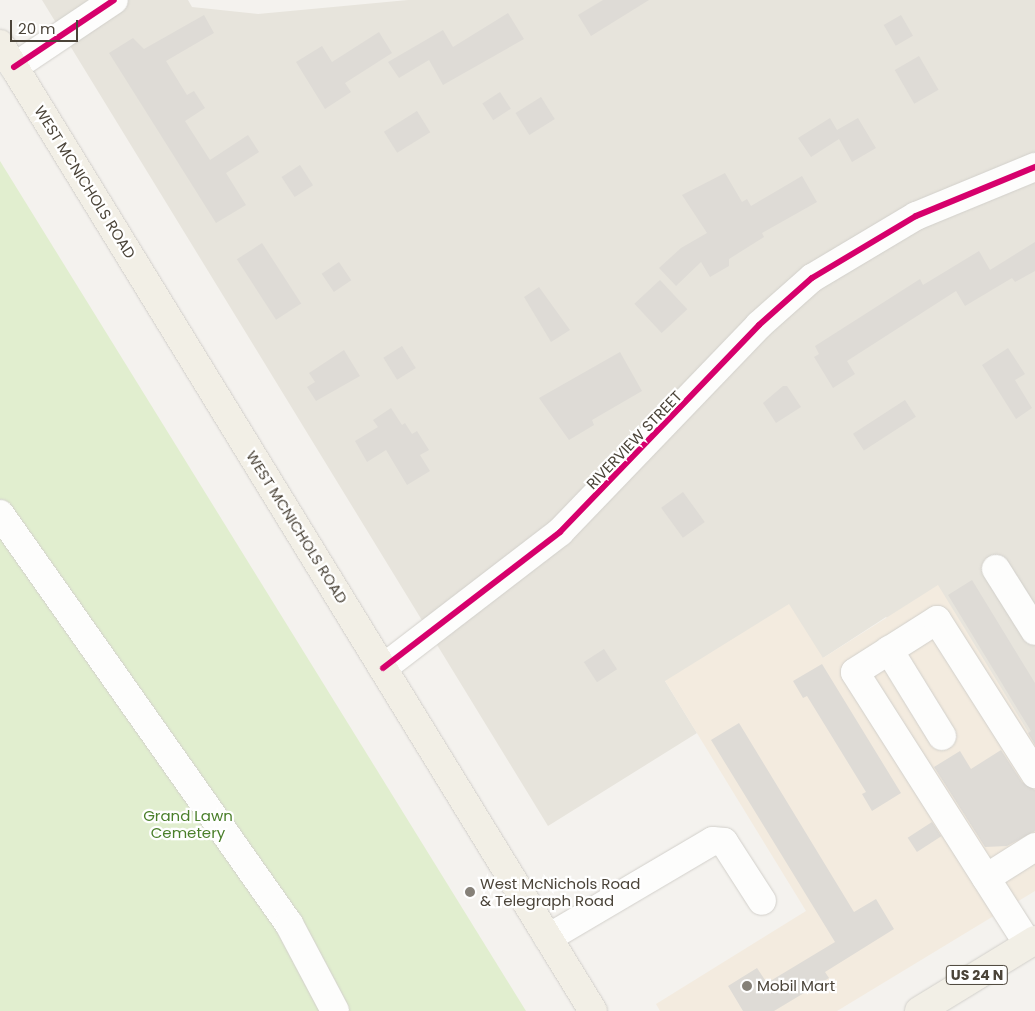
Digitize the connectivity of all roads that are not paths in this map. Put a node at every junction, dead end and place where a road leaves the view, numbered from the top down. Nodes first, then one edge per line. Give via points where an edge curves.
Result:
1 (114, 0) edge
2 (0, 44) edge
3 (14, 67) junction
4 (1035, 167) edge
5 (0, 514) edge
6 (996, 570) dead end
7 (1035, 631) edge
8 (889, 650) junction
9 (383, 668) junction
10 (942, 736) dead end
11 (1035, 774) edge
12 (1035, 847) edge
13 (986, 878) junction
14 (762, 901) dead end
15 (548, 938) junction
16 (1032, 942) edge
17 (335, 1011) edge
18 (593, 1011) edge
19 (919, 1011) edge

1 - 3 street
2 - 3 main road, WEST MCNICHOLS ROAD
3 - 9 main road, WEST MCNICHOLS ROAD
4 - 9 street, RIVERVIEW STREET via 916,216 812,278 759,325 560,532
5 - 17 street via 289,924
6 - 7 street
8 - 10 street
8 - 11 street via 937,620
8 - 13 street via 855,672
9 - 15 main road, WEST MCNICHOLS ROAD
12 - 13 street
13 - 16 street
14 - 15 street via 728,847 713,840
15 - 18 main road, WEST MCNICHOLS ROAD
16 - 19 main road, US 24 N

